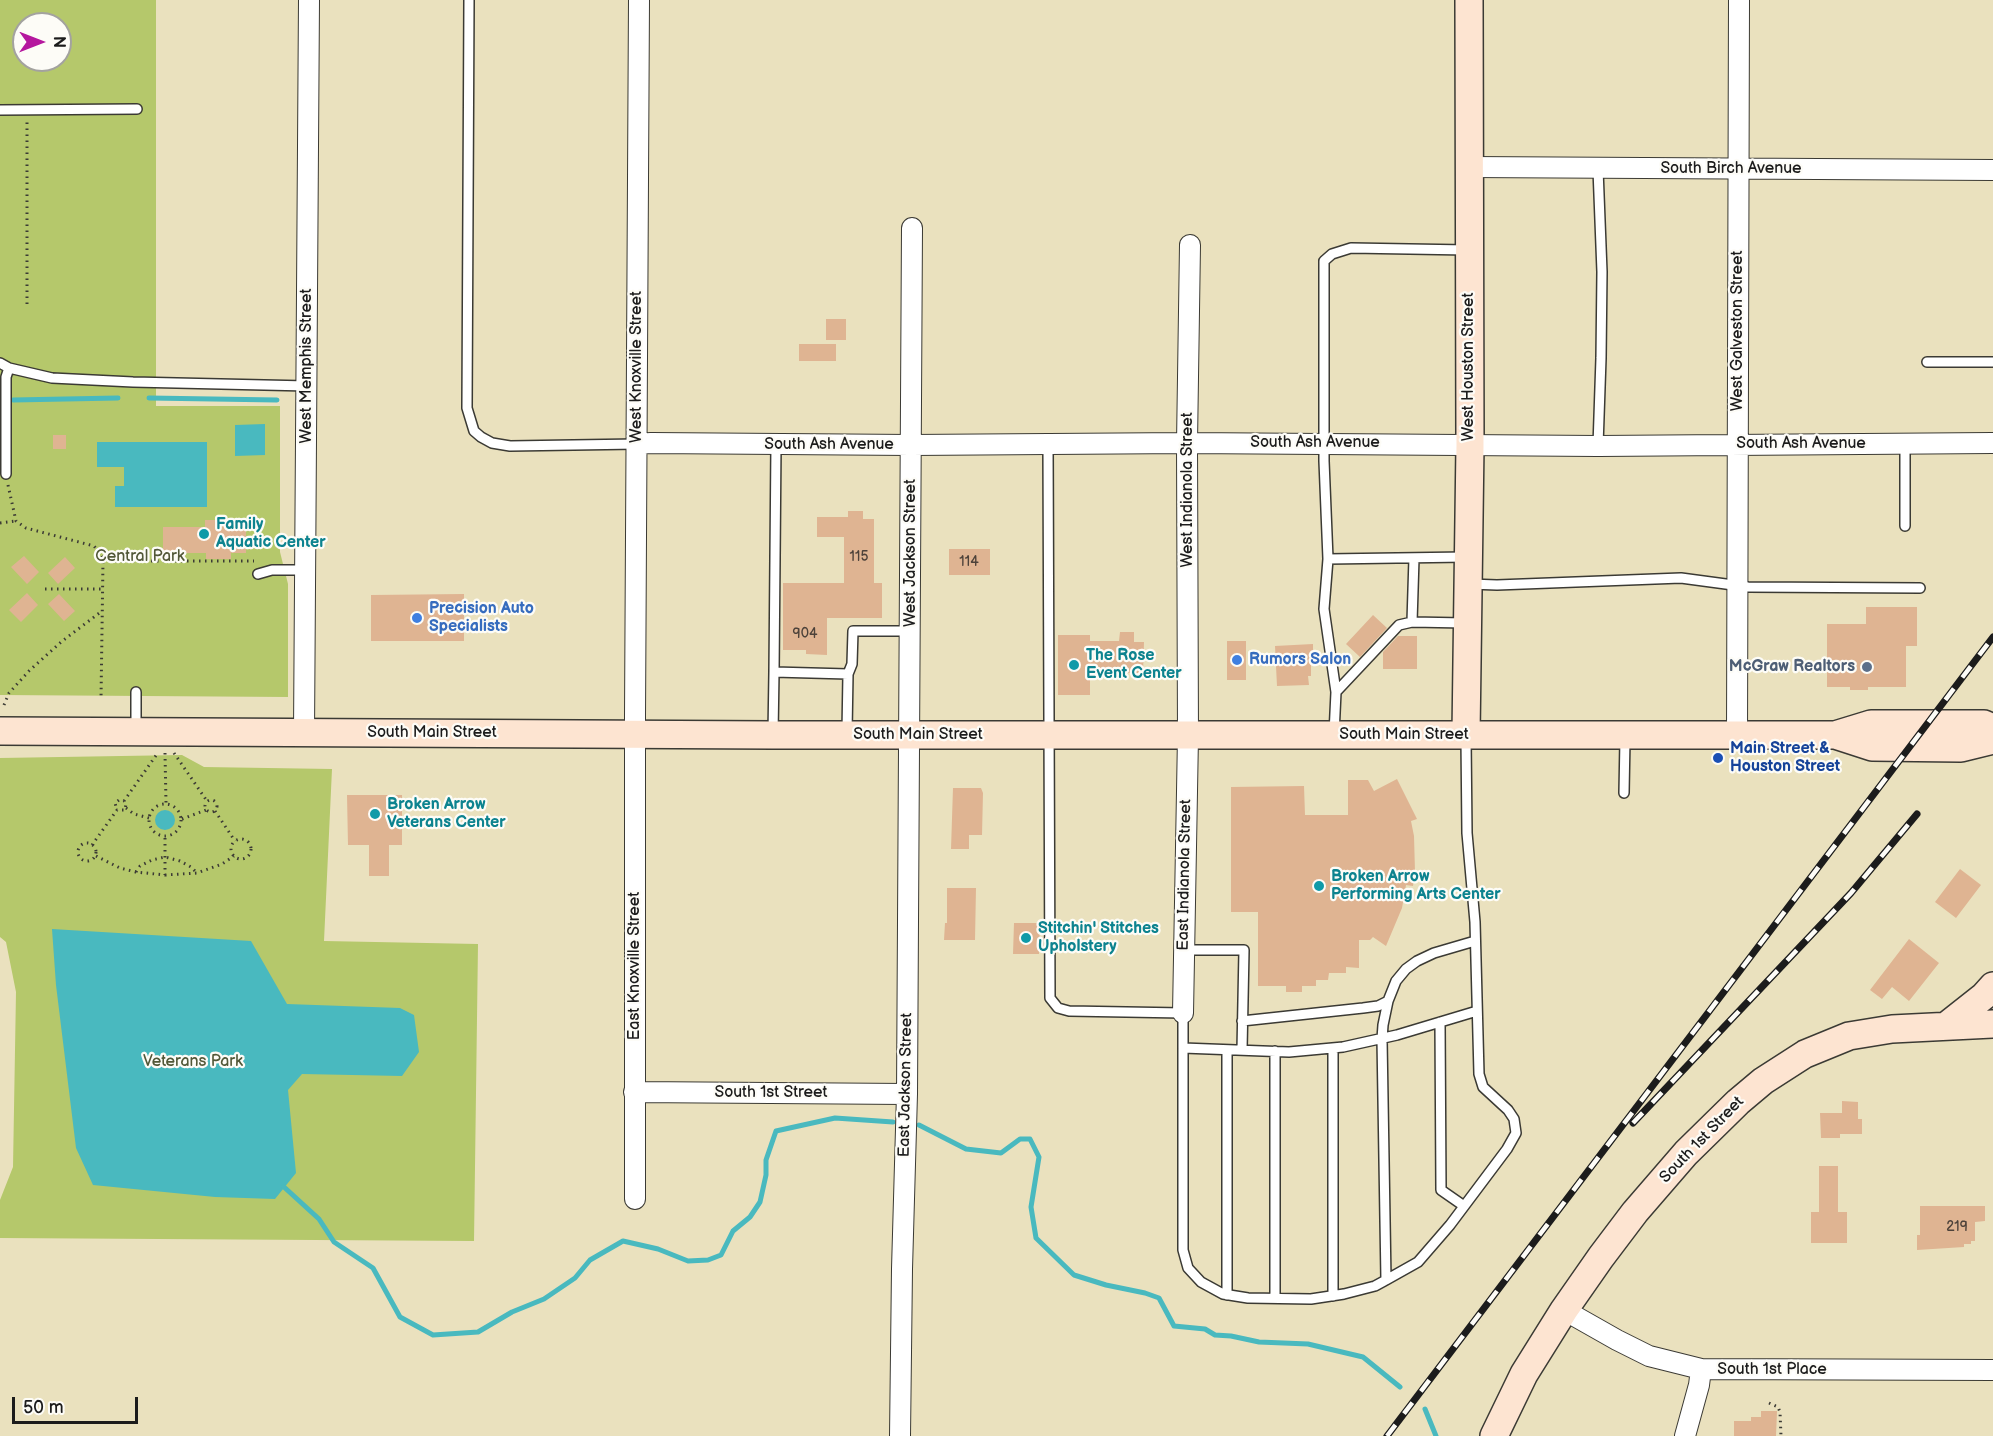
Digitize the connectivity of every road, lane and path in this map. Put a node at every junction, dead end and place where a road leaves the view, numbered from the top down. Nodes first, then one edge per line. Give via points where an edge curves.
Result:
1 (309, 0) edge
2 (469, 0) edge
3 (639, 0) edge
4 (1469, 0) edge
5 (1739, 0) edge
6 (137, 109) dead end
7 (0, 110) edge
8 (27, 110) junction
9 (1469, 167) junction
10 (1598, 169) junction
11 (1739, 169) junction
12 (1993, 170) edge
13 (912, 228) dead end
14 (1190, 245) dead end
15 (1468, 250) junction
16 (27, 304) dead end
17 (1927, 362) dead end
18 (1993, 362) edge
19 (5, 365) edge
20 (308, 386) junction
21 (1187, 443) junction
22 (1324, 443) junction
23 (1993, 443) edge
24 (637, 444) junction
25 (776, 444) junction
26 (1048, 444) junction
27 (1737, 444) junction
28 (1905, 444) junction
29 (911, 445) junction
30 (1470, 445) junction
31 (1598, 446) junction
32 (6, 474) joint
33 (16, 521) junction
34 (0, 523) edge
35 (1905, 526) dead end
36 (1468, 557) junction
37 (1414, 558) junction
38 (1328, 559) junction
39 (103, 561) junction
40 (256, 561) dead end
41 (306, 570) junction
42 (258, 574) dead end
43 (1468, 584) junction
44 (1738, 585) junction
45 (1920, 588) dead end
46 (45, 589) dead end
47 (102, 589) junction
48 (102, 611) junction
49 (1412, 622) junction
50 (1467, 623) junction
51 (911, 631) junction
52 (774, 672) junction
53 (848, 674) junction
54 (136, 692) dead end
55 (1336, 692) junction
56 (101, 699) dead end
57 (2, 718) edge
58 (1989, 728) edge
59 (136, 732) junction
60 (304, 732) junction
61 (635, 733) junction
62 (1624, 734) junction
63 (773, 735) junction
64 (847, 735) junction
65 (909, 735) junction
66 (1048, 735) junction
67 (1466, 735) junction
68 (1737, 735) junction
69 (1188, 736) junction
70 (1334, 736) junction
71 (165, 753) dead end
72 (174, 753) dead end
73 (157, 754) dead end
74 (1624, 793) dead end
75 (124, 801) junction
76 (207, 801) junction
77 (166, 803) junction
78 (126, 808) junction
79 (117, 810) junction
80 (206, 810) junction
81 (215, 811) junction
82 (149, 818) junction
83 (181, 819) junction
84 (165, 837) junction
85 (235, 841) junction
86 (92, 845) junction
87 (96, 856) junction
88 (234, 856) junction
89 (165, 857) junction
90 (136, 872) junction
91 (197, 873) junction
92 (165, 875) junction
93 (1475, 941) junction
94 (1184, 950) junction
95 (1993, 986) edge
96 (1388, 1001) junction
97 (1477, 1011) junction
98 (1183, 1013) junction
99 (1242, 1021) junction
100 (1440, 1022) junction
101 (1993, 1024) edge
102 (1946, 1026) junction
103 (1382, 1039) junction
104 (1183, 1048) junction
105 (1333, 1048) junction
106 (1227, 1050) junction
107 (1242, 1050) junction
108 (1275, 1051) junction
109 (634, 1092) junction
110 (907, 1094) junction
111 (635, 1199) dead end
112 (1464, 1206) junction
113 (1386, 1280) junction
114 (1227, 1295) junction
115 (1333, 1296) junction
116 (1275, 1298) junction
117 (1564, 1310) junction
118 (1701, 1369) junction
119 (1993, 1370) edge
120 (1769, 1403) dead end
121 (900, 1436) edge
122 (1494, 1436) edge
123 (1684, 1436) edge
124 (1781, 1436) edge

1 - 20 street, West Memphis Street
2 - 24 lane via 467,408 474,431 492,443 510,446
3 - 24 street, West Knoxville Street
4 - 9 street, West Houston Street
5 - 11 street, West Galveston Street
6 - 8 lane
7 - 8 lane
8 - 16 path
9 - 10 street, South Birch Avenue
9 - 15 street, West Houston Street
10 - 11 street, South Birch Avenue
10 - 31 lane via 1602,272
11 - 12 street, South Birch Avenue
11 - 27 street, West Galveston Street
13 - 29 street, West Jackson Street
14 - 21 street, West Indianola Street
15 - 22 lane via 1351,248 1324,261
15 - 30 street, West Houston Street
17 - 18 lane
19 - 20 lane via 52,378
19 - 32 lane
20 - 41 street, West Memphis Street
21 - 22 street, South Ash Avenue
21 - 26 street, South Ash Avenue
21 - 69 street, West Indianola Street
22 - 30 street, South Ash Avenue
22 - 38 lane
23 - 28 street, South Ash Avenue
24 - 25 street, South Ash Avenue
24 - 61 street, West Knoxville Street
25 - 29 street, South Ash Avenue
25 - 52 lane
26 - 29 street, South Ash Avenue
26 - 66 lane
27 - 28 street, South Ash Avenue
27 - 31 street, South Ash Avenue
27 - 44 street, West Galveston Street
28 - 35 lane
29 - 51 street, West Jackson Street
30 - 31 street, South Ash Avenue
30 - 36 street, West Houston Street
32 - 33 path
33 - 34 path
33 - 39 path via 26,528 94,546
36 - 37 lane
36 - 43 street, West Houston Street
37 - 38 lane
37 - 49 lane
38 - 55 lane via 1324,609
39 - 40 path
39 - 47 path
41 - 42 lane
41 - 60 street, West Memphis Street
43 - 44 lane via 1681,578
43 - 50 street, West Houston Street
44 - 45 lane
44 - 68 street, West Galveston Street
46 - 47 path
47 - 48 path
48 - 56 path
48 - 57 path via 29,670 9,693
49 - 50 lane
49 - 55 lane via 1399,625
50 - 67 street, West Houston Street
51 - 53 lane via 853,631
51 - 65 street, West Jackson Street
52 - 53 lane
52 - 63 lane
53 - 64 lane
54 - 59 lane
55 - 70 lane
57 - 59 street, South Main Street
58 - 68 street, South Main Street via 1961,748 1872,747 1835,735
59 - 60 street, South Main Street
60 - 61 street, South Main Street
61 - 63 street, South Main Street
61 - 109 street, East Knoxville Street
62 - 67 street, South Main Street
62 - 68 street, South Main Street
62 - 74 lane
63 - 64 street, South Main Street
64 - 65 street, South Main Street
65 - 66 street, South Main Street
65 - 110 street, East Jackson Street
66 - 69 street, South Main Street
66 - 98 lane via 1050,998 1058,1008 1069,1011
67 - 70 street, South Main Street
67 - 93 lane via 1467,833
69 - 70 street, South Main Street
69 - 94 street, East Indianola Street
71 - 77 path
72 - 76 path
73 - 75 path
75 - 78 path
75 - 79 path via 115,803
76 - 80 path
76 - 81 path via 217,803
77 - 82 path via 156,806
77 - 83 path via 176,808
78 - 79 path
78 - 82 path
79 - 86 path
80 - 81 path
80 - 83 path
81 - 85 path
82 - 84 path via 152,830
83 - 84 path via 179,829
84 - 89 path
85 - 88 path via 231,847
85 - 88 path via 244,839 251,850 243,859
86 - 87 path
86 - 87 path via 83,844 78,854 87,862
87 - 90 path
88 - 91 path
89 - 90 path via 140,866
89 - 91 path via 180,861
89 - 92 path
90 - 92 path
91 - 92 path
93 - 96 lane via 1417,961 1396,981
93 - 97 lane
94 - 98 street, East Indianola Street
94 - 99 lane via 1244,950
95 - 102 street
96 - 99 lane via 1378,1006
96 - 103 lane
97 - 100 lane
97 - 112 lane via 1483,1087 1508,1110 1514,1119 1515,1133
98 - 104 lane
99 - 107 lane
100 - 103 lane
100 - 112 lane via 1441,1190
101 - 102 street, South 1st Street
102 - 117 street, South 1st Street via 1849,1036 1805,1054 1763,1082 1686,1153 1635,1212
103 - 105 lane
103 - 113 lane
104 - 106 lane
104 - 114 lane via 1184,1250 1188,1268 1201,1282
105 - 108 lane
105 - 115 lane
106 - 107 lane
106 - 114 lane
107 - 108 lane
108 - 116 lane
109 - 110 street, South 1st Street
109 - 111 street, East Knoxville Street
110 - 121 street, East Jackson Street
112 - 113 lane via 1418,1262
113 - 115 lane
114 - 116 lane
115 - 116 lane
117 - 118 street, South 1st Place via 1649,1356
117 - 122 street, South 1st Street via 1524,1374
118 - 119 street, South 1st Place
118 - 123 street
120 - 124 path via 1780,1412

